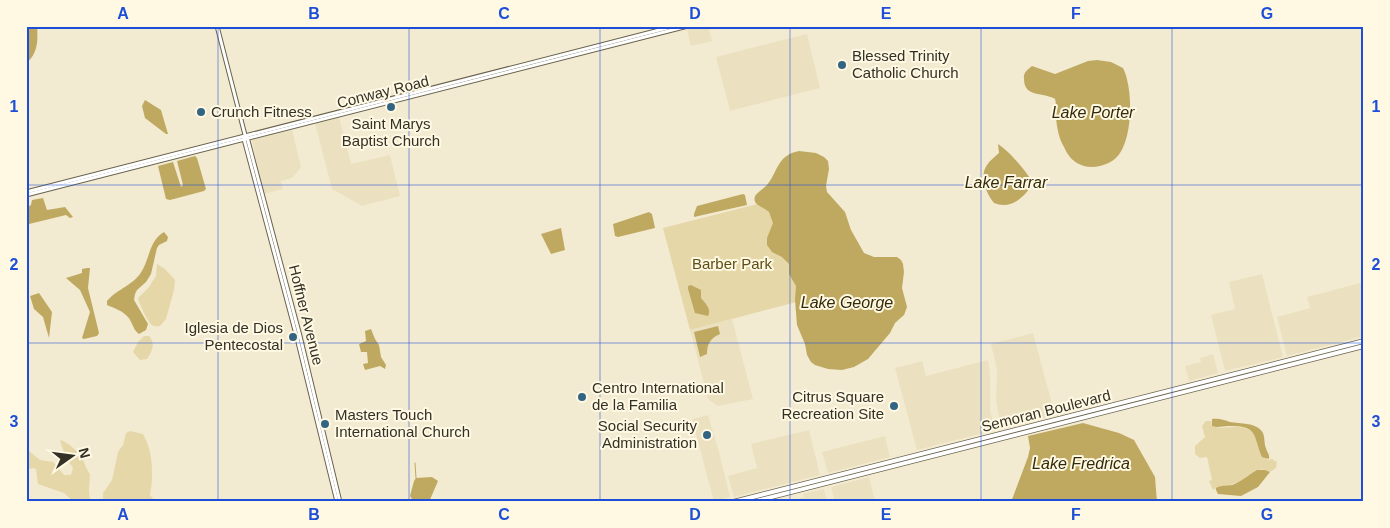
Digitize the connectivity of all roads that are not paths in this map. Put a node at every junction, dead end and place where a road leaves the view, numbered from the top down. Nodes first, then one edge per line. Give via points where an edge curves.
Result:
1 (217, 26) edge
2 (675, 26) edge
3 (687, 26) edge
4 (571, 53) junction
5 (563, 58) junction
6 (541, 60) junction
7 (522, 65) junction
8 (534, 65) junction
9 (508, 69) junction
10 (512, 71) junction
11 (497, 75) junction
12 (288, 126) junction
13 (245, 137) junction
14 (213, 144) junction
15 (209, 148) junction
16 (186, 150) junction
17 (191, 153) junction
18 (181, 155) junction
19 (130, 167) junction
20 (26, 194) edge
21 (265, 209) junction
22 (284, 281) junction
23 (300, 344) junction
24 (1364, 344) edge
25 (1332, 349) junction
26 (1325, 356) junction
27 (311, 398) junction
28 (318, 415) junction
29 (1054, 421) junction
30 (1042, 428) junction
31 (319, 434) junction
32 (326, 448) junction
33 (940, 450) junction
34 (912, 457) junction
35 (927, 458) junction
36 (904, 464) junction
37 (880, 465) junction
38 (872, 472) junction
39 (338, 502) edge
40 (733, 502) edge
41 (752, 502) edge

1 - 13 main road, Hoffner Avenue
2 - 4 main road, Conway Road
3 - 5 main road, Conway Road
4 - 5 main road
4 - 6 main road, Conway Road
5 - 8 main road, Conway Road
6 - 7 main road, Conway Road
6 - 8 main road
7 - 9 main road, Conway Road
7 - 10 main road
8 - 10 main road, Conway Road
9 - 11 main road
9 - 12 main road, Conway Road
10 - 11 main road, Conway Road
11 - 12 main road, Conway Road
12 - 13 main road, Conway Road
12 - 13 main road, Conway Road
13 - 14 main road, Conway Road
13 - 15 main road, Conway Road
13 - 21 main road, Hoffner Avenue
13 - 21 main road, Hoffner Avenue
14 - 15 main road
14 - 16 main road, Conway Road
15 - 17 main road, Conway Road
16 - 17 main road
16 - 18 main road
16 - 19 main road, Conway Road
17 - 18 main road, Conway Road
18 - 19 main road, Conway Road
19 - 20 main road, Conway Road
19 - 20 main road, Conway Road
21 - 22 main road, Hoffner Avenue
21 - 22 main road, Hoffner Avenue
22 - 23 main road, Hoffner Avenue
22 - 23 main road, Hoffner Avenue
23 - 27 main road, Hoffner Avenue
23 - 28 main road, Hoffner Avenue
24 - 25 main road, Semoran Boulevard
24 - 26 main road, Semoran Boulevard
25 - 26 main road
25 - 29 main road, Semoran Boulevard
26 - 30 main road, Semoran Boulevard
27 - 28 main road
27 - 31 main road, Hoffner Avenue
28 - 32 main road, Hoffner Avenue
29 - 30 main road
29 - 33 main road, Semoran Boulevard
30 - 35 main road, Semoran Boulevard
31 - 32 main road
31 - 39 main road, Hoffner Avenue
32 - 39 main road, Hoffner Avenue
33 - 34 main road, Semoran Boulevard
33 - 35 main road
34 - 36 main road
34 - 37 main road, Semoran Boulevard
35 - 36 main road, Semoran Boulevard
36 - 38 main road, Semoran Boulevard
37 - 38 main road
37 - 40 main road, Semoran Boulevard
38 - 41 main road, Semoran Boulevard

